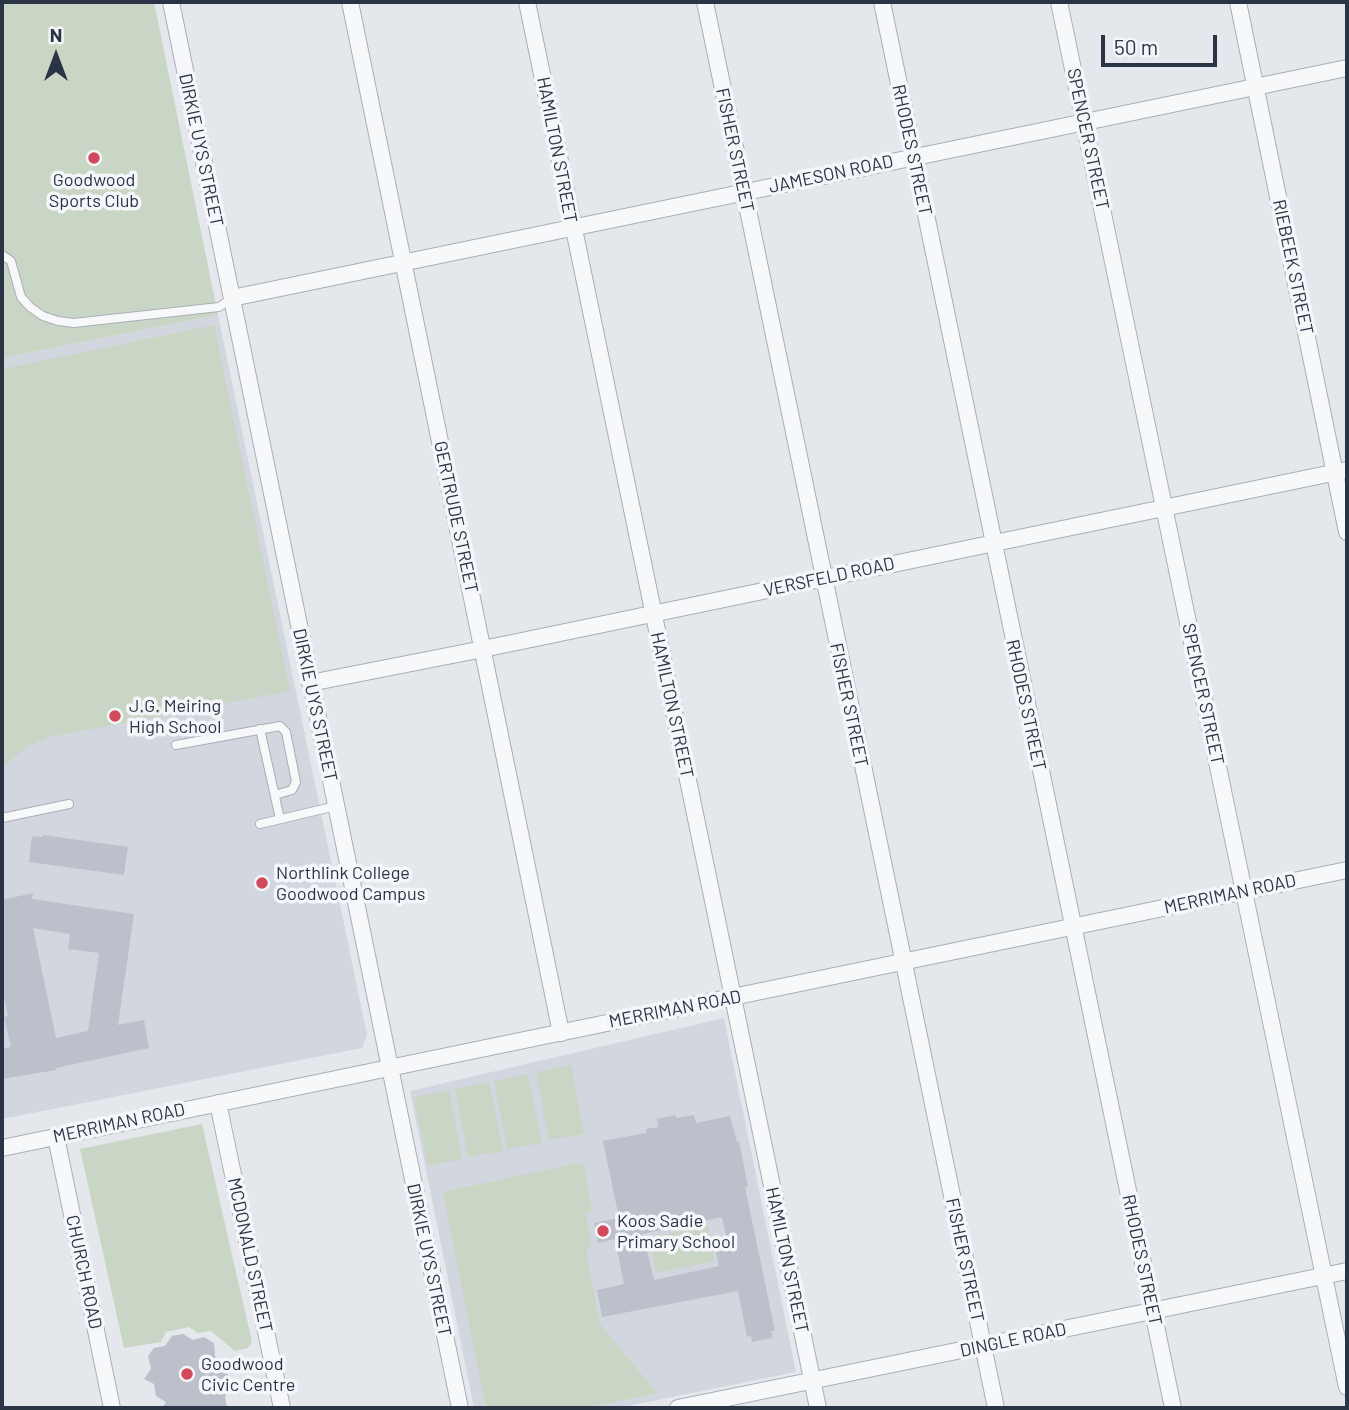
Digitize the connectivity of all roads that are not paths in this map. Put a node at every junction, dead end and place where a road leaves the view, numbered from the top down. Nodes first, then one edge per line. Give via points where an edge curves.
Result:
1 (170, 2) edge
2 (350, 2) edge
3 (527, 2) edge
4 (705, 2) edge
5 (882, 2) edge
6 (1059, 2) edge
7 (1238, 2) edge
8 (1347, 68) edge
9 (1256, 87) junction
10 (1085, 124) junction
11 (913, 156) junction
12 (744, 193) junction
13 (572, 228) junction
14 (2, 255) edge
15 (404, 262) junction
16 (232, 298) junction
17 (1341, 471) edge
18 (1164, 508) junction
19 (1347, 532) edge
20 (993, 543) junction
21 (823, 579) junction
22 (653, 612) junction
23 (483, 649) junction
24 (310, 682) junction
25 (260, 729) junction
26 (176, 745) dead end
27 (275, 794) junction
28 (69, 804) dead end
29 (336, 806) junction
30 (2, 818) edge
31 (280, 819) junction
32 (260, 824) dead end
33 (1347, 870) edge
34 (1244, 890) junction
35 (1072, 928) junction
36 (902, 962) junction
37 (732, 997) junction
38 (561, 1032) junction
39 (390, 1069) junction
40 (218, 1103) junction
41 (56, 1137) junction
42 (2, 1148) edge
43 (1347, 1271) edge
44 (1324, 1276) junction
45 (1152, 1311) junction
46 (983, 1347) junction
47 (812, 1380) junction
48 (1347, 1387) edge
49 (112, 1408) edge
50 (282, 1408) edge
51 (460, 1408) edge
52 (678, 1408) edge
53 (818, 1408) edge
54 (996, 1408) edge
55 (1173, 1408) edge

1 - 16 street, DIRKIE UYS STREET
2 - 15 street, GERTRUDE STREET
3 - 13 street, HAMILTON STREET
4 - 12 street, FISHER STREET
5 - 11 street, RHODES STREET
6 - 10 street, SPENCER STREET
7 - 9 street, RIEBEEK STREET
8 - 9 street, JAMESON ROAD
9 - 10 street, JAMESON ROAD
9 - 17 street, RIEBEEK STREET
10 - 11 street, JAMESON ROAD
10 - 18 street, SPENCER STREET
11 - 12 street, JAMESON ROAD
11 - 20 street, RHODES STREET
12 - 13 street, JAMESON ROAD
12 - 21 street, FISHER STREET
13 - 15 street, JAMESON ROAD
13 - 22 street, HAMILTON STREET
14 - 16 lane via 11,261 21,298 43,316 58,321 91,322 219,307
15 - 16 street, JAMESON ROAD
15 - 23 street, GERTRUDE STREET
16 - 24 street, DIRKIE UYS STREET
17 - 18 street, VERSFELD ROAD
17 - 19 street, RIEBEEK STREET
18 - 20 street, VERSFELD ROAD
18 - 34 street, SPENCER STREET
20 - 21 street, VERSFELD ROAD
20 - 35 street, RHODES STREET
21 - 22 street, VERSFELD ROAD
21 - 36 street, FISHER STREET
22 - 23 street, VERSFELD ROAD
22 - 37 street, HAMILTON STREET
23 - 24 street, VERSFELD ROAD
23 - 38 street, GERTRUDE STREET
24 - 29 street, DIRKIE UYS STREET
25 - 26 lane
25 - 27 lane
25 - 27 lane via 280,726 286,732 296,782 292,790
27 - 31 lane
28 - 30 lane
29 - 31 lane
29 - 39 street, DIRKIE UYS STREET
31 - 32 lane
33 - 34 street, MERRIMAN ROAD
34 - 35 street, MERRIMAN ROAD
34 - 44 street, SPENCER STREET
35 - 36 street, MERRIMAN ROAD
35 - 45 street, RHODES STREET
36 - 37 street, MERRIMAN ROAD
36 - 46 street, FISHER STREET
37 - 38 street, MERRIMAN ROAD
37 - 47 street, HAMILTON STREET
38 - 39 street, MERRIMAN ROAD
39 - 40 street, MERRIMAN ROAD
39 - 51 street, DIRKIE UYS STREET
40 - 41 street, MERRIMAN ROAD
40 - 50 street, MCDONALD STREET
41 - 42 street, MERRIMAN ROAD
41 - 49 street, CHURCH ROAD
43 - 44 street, DINGLE ROAD
44 - 45 street, DINGLE ROAD
44 - 48 street, SPENCER STREET
45 - 46 street, DINGLE ROAD
45 - 55 street, RHODES STREET
46 - 47 street, DINGLE ROAD
46 - 54 street, FISHER STREET
47 - 52 street, DINGLE ROAD
47 - 53 street, HAMILTON STREET

